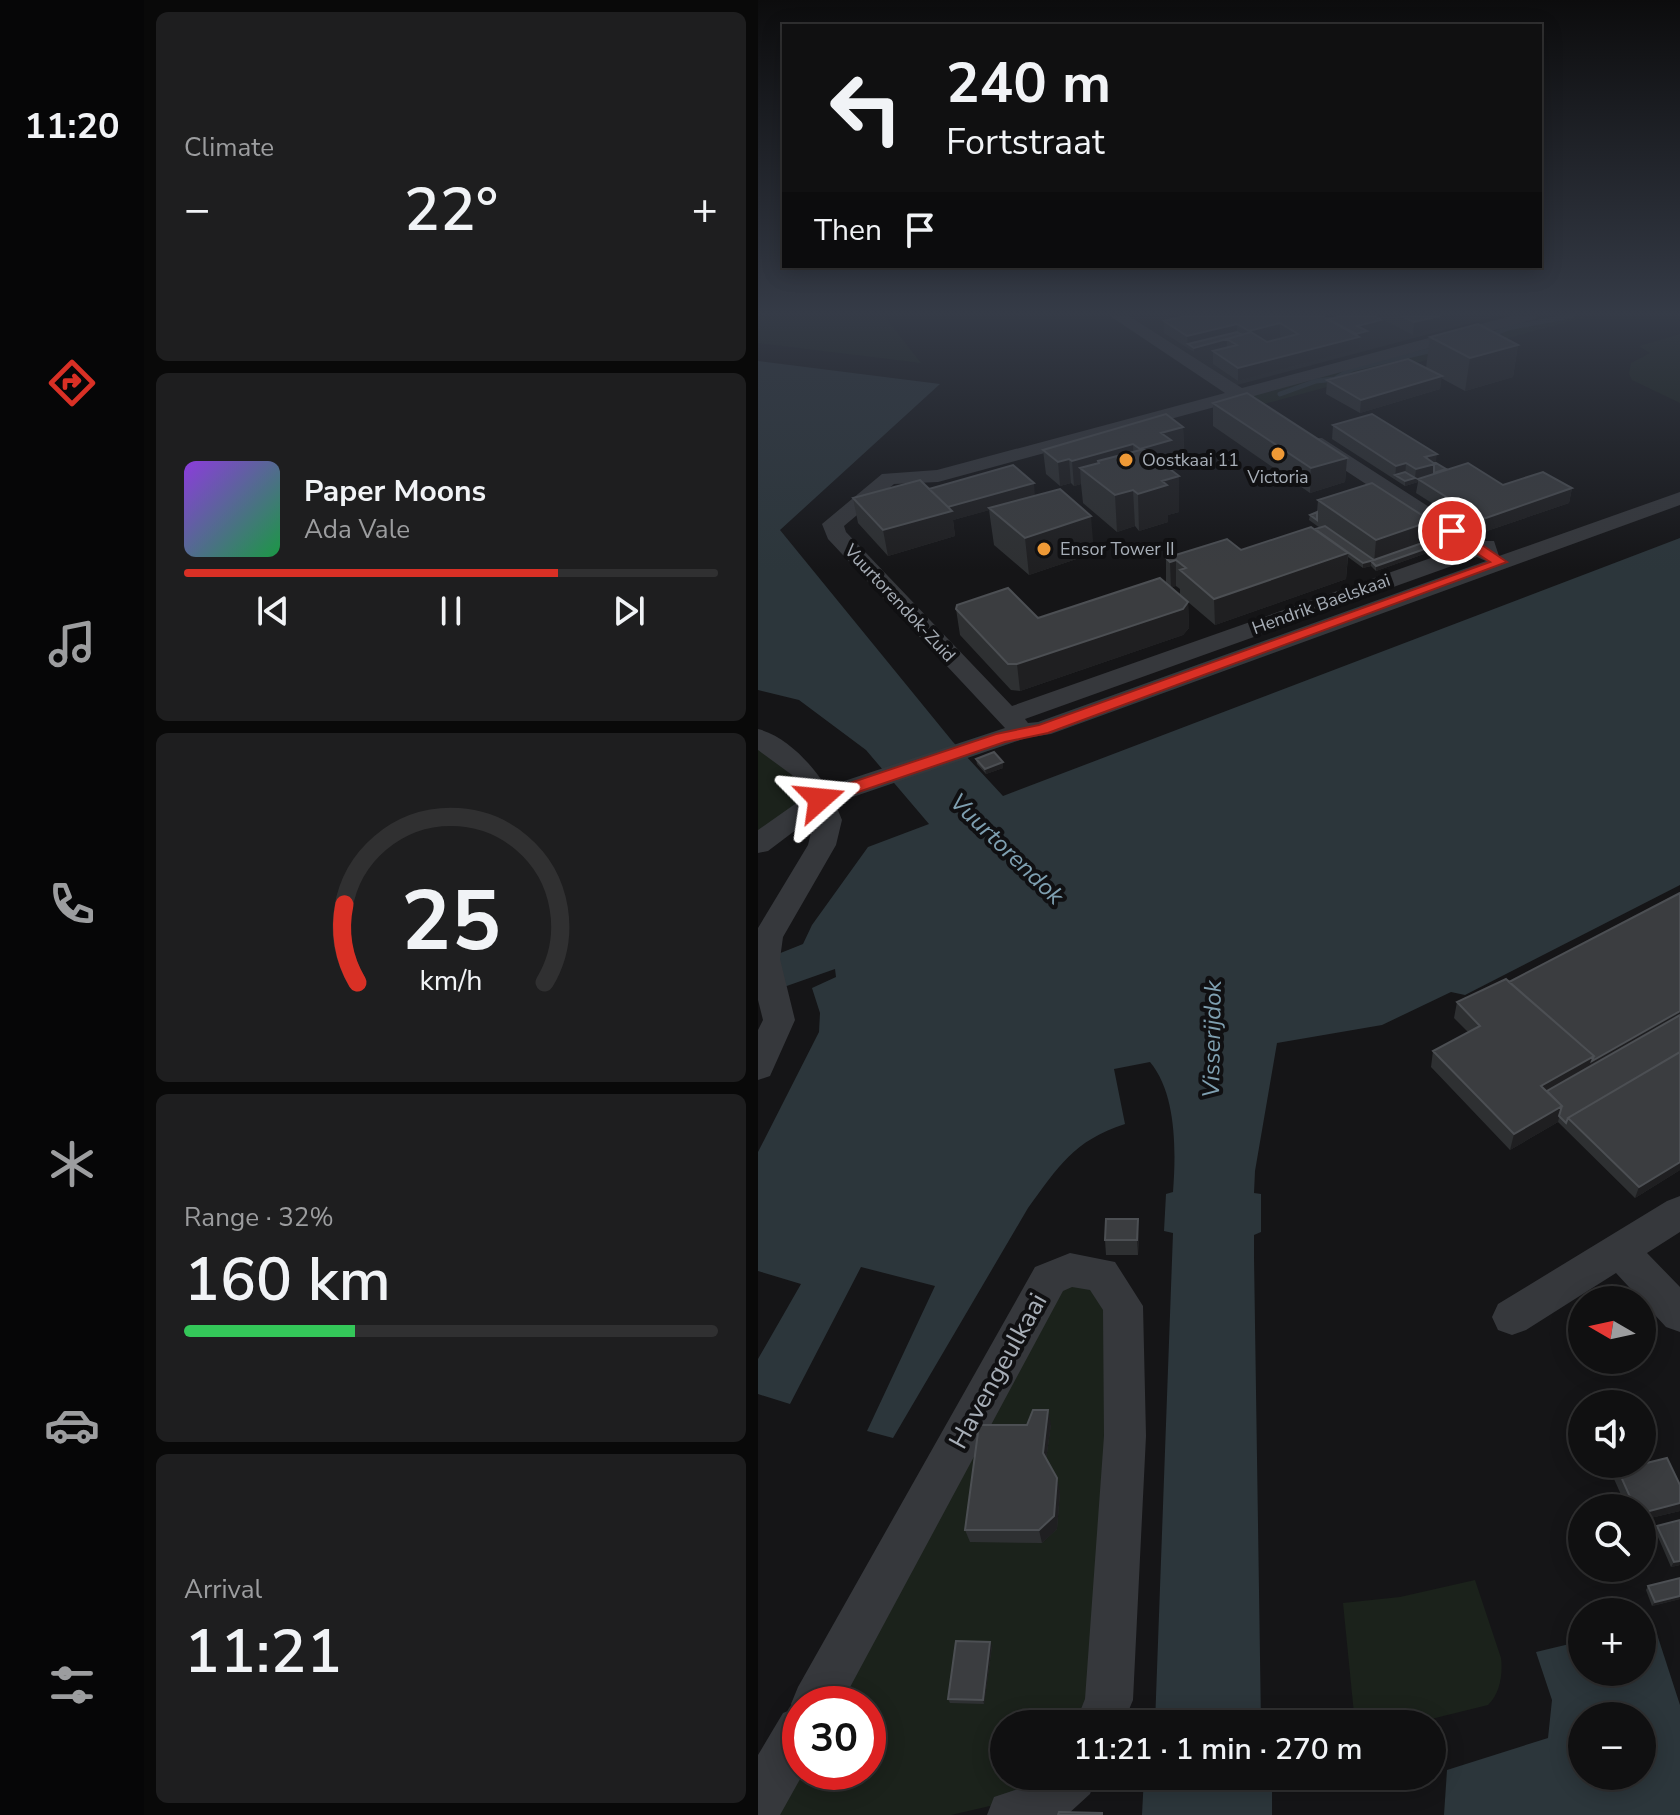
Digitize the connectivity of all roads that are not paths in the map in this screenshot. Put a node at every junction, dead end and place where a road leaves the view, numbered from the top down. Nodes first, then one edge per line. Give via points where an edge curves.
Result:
1 (1210, 401) edge
2 (1250, 401) edge
3 (1265, 410) edge
4 (1292, 428) edge
5 (1680, 477) edge
6 (1680, 498) edge
7 (1479, 548) junction
8 (1500, 562) junction
9 (1015, 724) junction
10 (758, 737) edge
11 (820, 799) junction
12 (758, 844) edge
13 (758, 1067) edge
14 (1680, 1212) edge
15 (1619, 1250) junction
16 (1680, 1314) edge
17 (1512, 1317) dead end
18 (825, 1686) edge
19 (1105, 1710) edge
20 (782, 1762) edge
21 (1057, 1790) edge
22 (758, 1804) edge
23 (1012, 1815) edge

1 - 9 street, Vuurtorendok-Zuid via 938,476 889,478 833,524 836,534
2 - 3 street
4 - 7 street
5 - 7 street, Hendrik Baelskaai
6 - 8 street, Hendrik Baelskaai
7 - 8 street
7 - 9 street, Hendrik Baelskaai
8 - 9 street, Hendrik Baelskaai via 1042,729
9 - 11 street, Hendrik Baelskaai via 960,751
10 - 11 street via 802,770
11 - 12 street, Hendrik Baelskaai
11 - 13 street via 828,820 822,845 768,937 764,959 779,1020
14 - 15 street
15 - 16 street
15 - 17 street
18 - 19 street, Havengeulkaai via 1049,1279 1070,1270 1101,1274 1123,1306 1125,1436
20 - 22 street
21 - 23 street via 1037,1809

